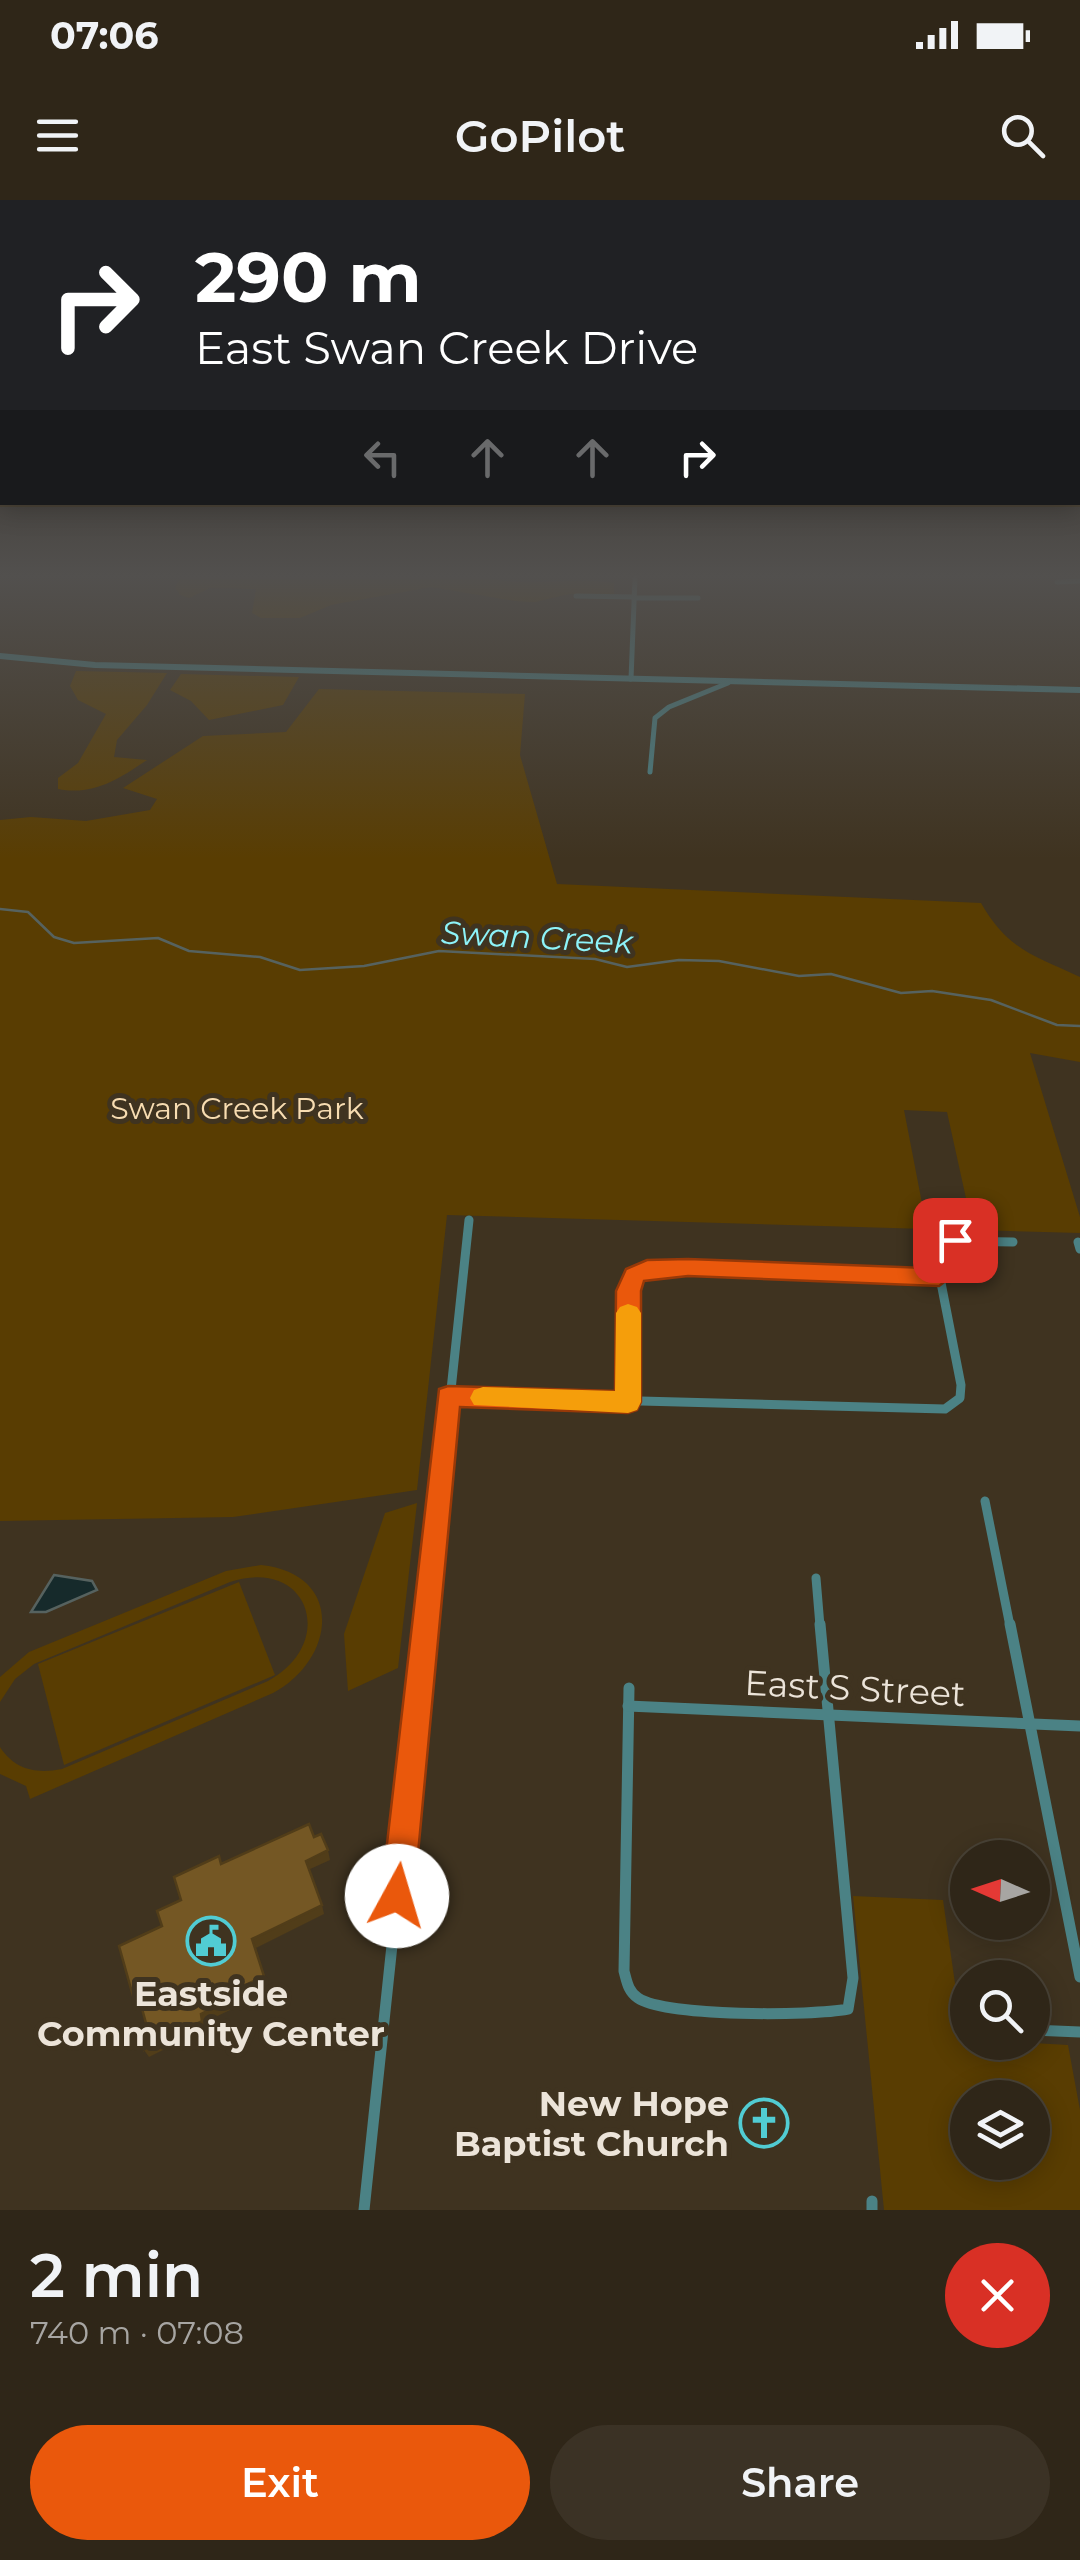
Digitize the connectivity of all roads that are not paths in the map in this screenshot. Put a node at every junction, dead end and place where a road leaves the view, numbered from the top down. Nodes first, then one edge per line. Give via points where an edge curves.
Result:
1 (338, 672) edge
2 (631, 672) edge
3 (631, 680) junction
4 (728, 683) junction
5 (1080, 690) edge
6 (650, 772) dead end
7 (469, 1220) dead end
8 (1012, 1242) dead end
9 (939, 1277) junction
10 (448, 1396) junction
11 (628, 1402) junction
12 (984, 1501) dead end
13 (816, 1578) dead end
14 (629, 1688) dead end
15 (628, 1706) junction
16 (829, 1715) junction
17 (1030, 1724) junction
18 (1080, 1726) edge
19 (1080, 1977) edge
20 (1050, 2031) edge
21 (1080, 2032) edge
22 (364, 2210) edge

1 - 3 street
2 - 3 street
3 - 4 street
4 - 5 street
4 - 6 street via 655,718
7 - 10 street
8 - 9 street via 940,1242 934,1248
9 - 11 street via 642,1271 628,1291
9 - 11 street via 961,1385 954,1405 926,1411
10 - 11 street
10 - 22 street
12 - 17 street
13 - 16 street
14 - 15 street
15 - 16 street, East S Street
15 - 16 street via 626,1985 634,1996 674,2006 820,2013 848,2009 853,1978
16 - 17 street, East S Street
17 - 18 street, East S Street
17 - 19 street
20 - 21 street

